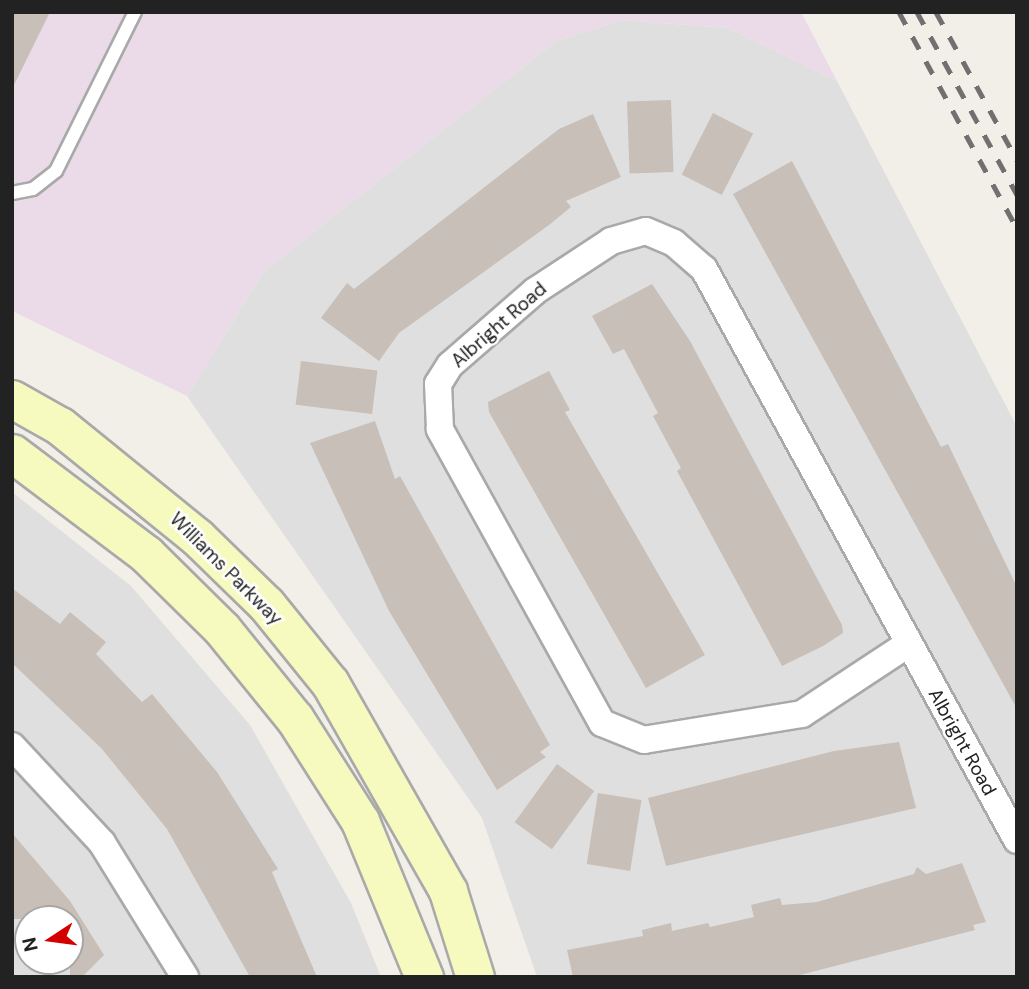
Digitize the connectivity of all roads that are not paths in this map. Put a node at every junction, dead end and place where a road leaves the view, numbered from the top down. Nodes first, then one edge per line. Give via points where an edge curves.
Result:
1 (135, 12) edge
2 (12, 193) edge
3 (12, 399) edge
4 (12, 453) edge
5 (908, 644) junction
6 (12, 746) edge
7 (1017, 840) edge
8 (185, 977) edge
9 (425, 977) edge
10 (475, 977) edge

1 - 2 lane via 56,171 33,189
3 - 10 main road, Williams Parkway via 60,426 197,537 266,604 330,683 448,891
4 - 9 main road via 146,554 222,629 295,719 360,821
5 - 5 street, Albright Road via 704,269 674,243 646,231 611,241 536,291 450,365 438,384 440,429 601,723 644,740 802,714
5 - 7 street, Albright Road
6 - 8 street via 102,844

